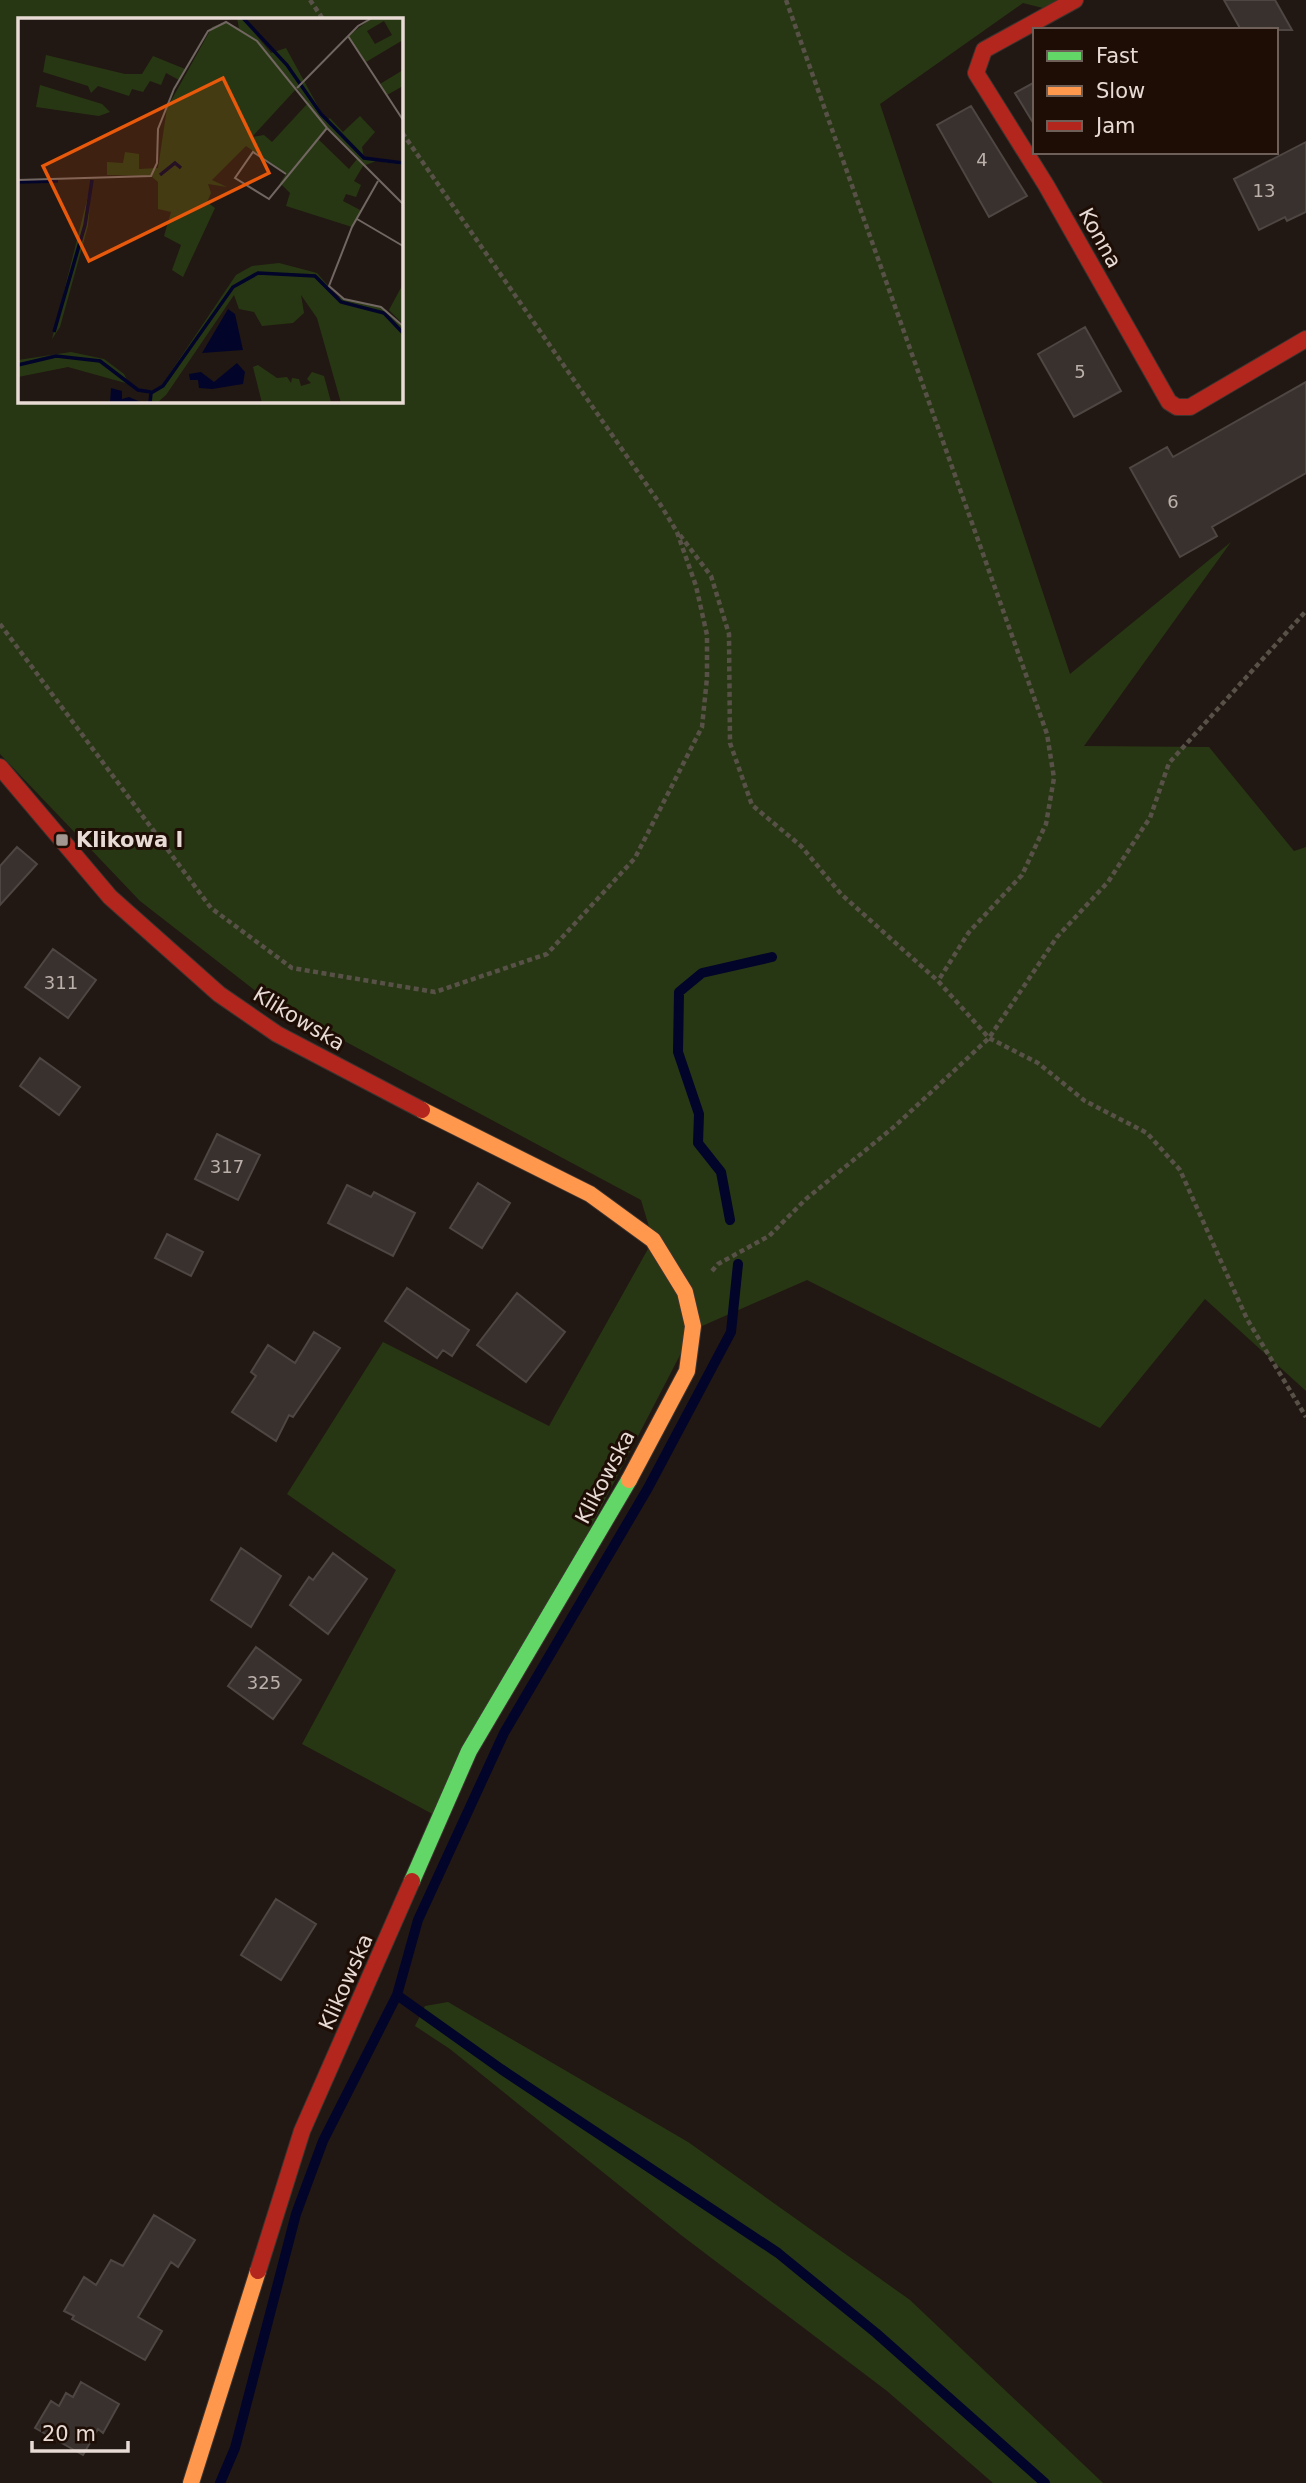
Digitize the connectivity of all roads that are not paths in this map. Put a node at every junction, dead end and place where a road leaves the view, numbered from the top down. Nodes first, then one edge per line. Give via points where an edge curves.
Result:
1 (1076, 0) edge
2 (1306, 339) edge
3 (0, 768) edge
4 (191, 2483) edge

1 - 2 street, Konna via 984,50 976,73 1046,185 1169,402 1190,407
3 - 4 street, Klikowska via 110,897 219,994 277,1034 371,1085 590,1194 653,1240 680,1283 693,1326 687,1371 617,1503 469,1751 302,2131

